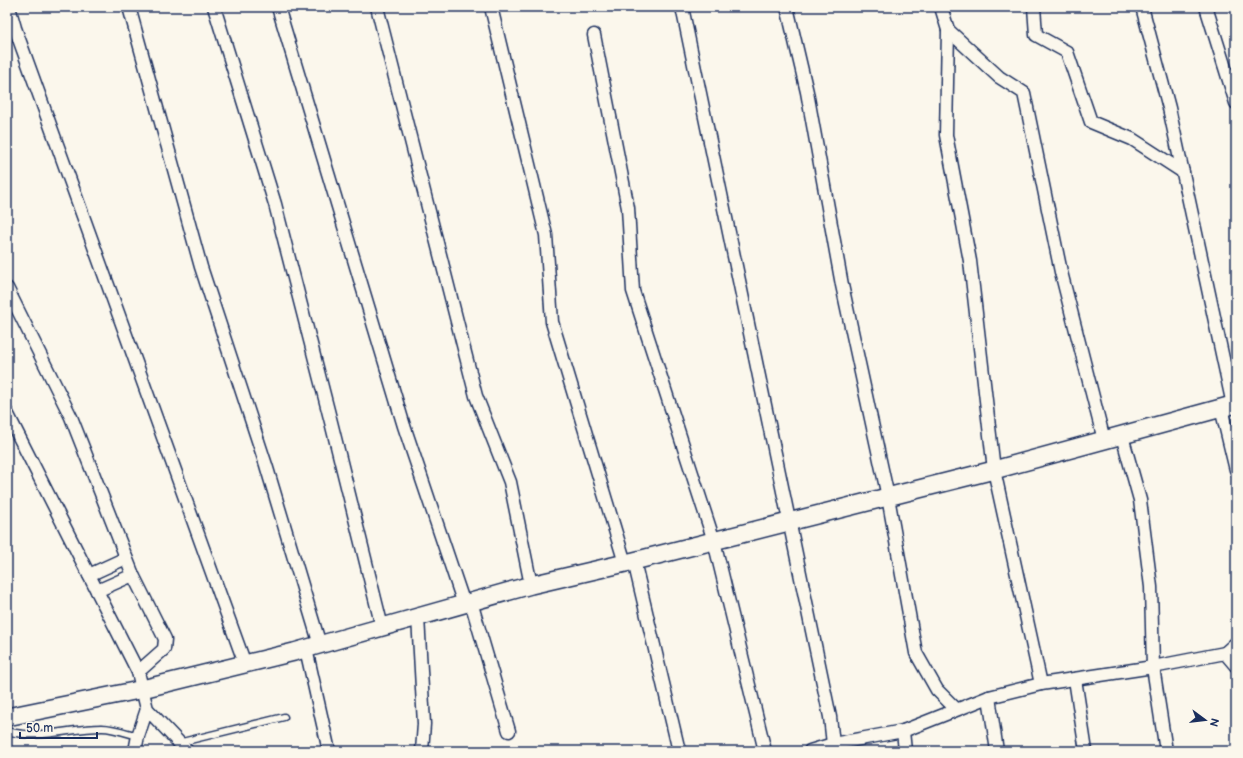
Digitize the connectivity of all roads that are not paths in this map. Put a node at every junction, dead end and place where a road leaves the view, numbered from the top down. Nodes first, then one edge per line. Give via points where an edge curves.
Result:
1 (9, 7) edge
2 (130, 7) edge
3 (214, 7) edge
4 (278, 7) edge
5 (377, 7) edge
6 (491, 7) edge
7 (682, 7) edge
8 (787, 7) edge
9 (941, 7) edge
10 (1034, 7) edge
11 (1142, 7) edge
12 (1206, 7) edge
13 (948, 30) junction
14 (594, 35) dead end
15 (1236, 103) edge
16 (1183, 172) junction
17 (7, 288) edge
18 (1230, 406) edge
19 (7, 413) edge
20 (1122, 436) junction
21 (1104, 440) junction
22 (994, 470) junction
23 (1236, 470) edge
24 (888, 497) junction
25 (790, 522) junction
26 (714, 541) junction
27 (126, 558) junction
28 (630, 562) junction
29 (133, 575) junction
30 (89, 576) junction
31 (531, 585) junction
32 (97, 591) junction
33 (467, 603) junction
34 (418, 617) junction
35 (382, 627) junction
36 (1236, 643) edge
37 (313, 647) junction
38 (1225, 653) junction
39 (246, 664) junction
40 (1236, 666) edge
41 (1153, 667) junction
42 (1075, 679) junction
43 (141, 680) junction
44 (1041, 684) junction
45 (989, 697) junction
46 (956, 709) junction
47 (147, 710) junction
48 (284, 716) dead end
49 (7, 717) edge
50 (7, 731) edge
51 (509, 731) dead end
52 (903, 732) junction
53 (138, 736) junction
54 (833, 744) junction
55 (183, 747) edge
56 (135, 751) edge
57 (329, 751) edge
58 (422, 751) edge
59 (679, 751) edge
60 (765, 751) edge
61 (810, 751) edge
62 (906, 751) edge
63 (997, 751) edge
64 (1086, 751) edge
65 (1166, 751) edge

1 - 39 street
2 - 37 street via 201,267 266,465
3 - 35 street via 275,204
4 - 33 street via 404,426
5 - 31 street via 476,396 510,482
6 - 28 street via 546,235 552,322
7 - 25 street
8 - 24 street via 806,92 842,285
9 - 13 street
10 - 16 street via 1036,36 1067,52 1091,122 1132,139
11 - 16 street
12 - 15 street
13 - 21 street via 999,77 1024,93 1061,272
13 - 22 street via 946,135 970,261
14 - 26 street via 628,208 633,291
16 - 18 street
17 - 27 street via 71,417
18 - 20 street
18 - 23 street
19 - 30 street
20 - 21 street
20 - 41 street via 1140,500 1151,587
21 - 22 street
22 - 24 street
22 - 44 street
24 - 25 street
24 - 46 street via 916,653 937,690
25 - 26 street
25 - 54 street via 830,717
26 - 28 street
26 - 60 street
27 - 29 street
27 - 30 street
28 - 31 street
28 - 59 street
29 - 32 street
29 - 43 street via 164,639 164,649
30 - 32 street
31 - 33 street
32 - 43 street
33 - 34 street
33 - 51 street
34 - 35 street
34 - 58 street via 424,724
35 - 37 street
36 - 38 street
37 - 39 street
37 - 57 street
38 - 40 street
38 - 41 street
39 - 43 street
41 - 42 street
41 - 65 street
42 - 44 street
42 - 64 street
43 - 47 street
43 - 49 street
44 - 45 street
45 - 46 street
45 - 63 street
46 - 52 street
47 - 53 street
47 - 55 street
48 - 55 lane
50 - 53 lane via 19,735 103,728
52 - 54 street
52 - 62 street
53 - 56 street
54 - 61 street

